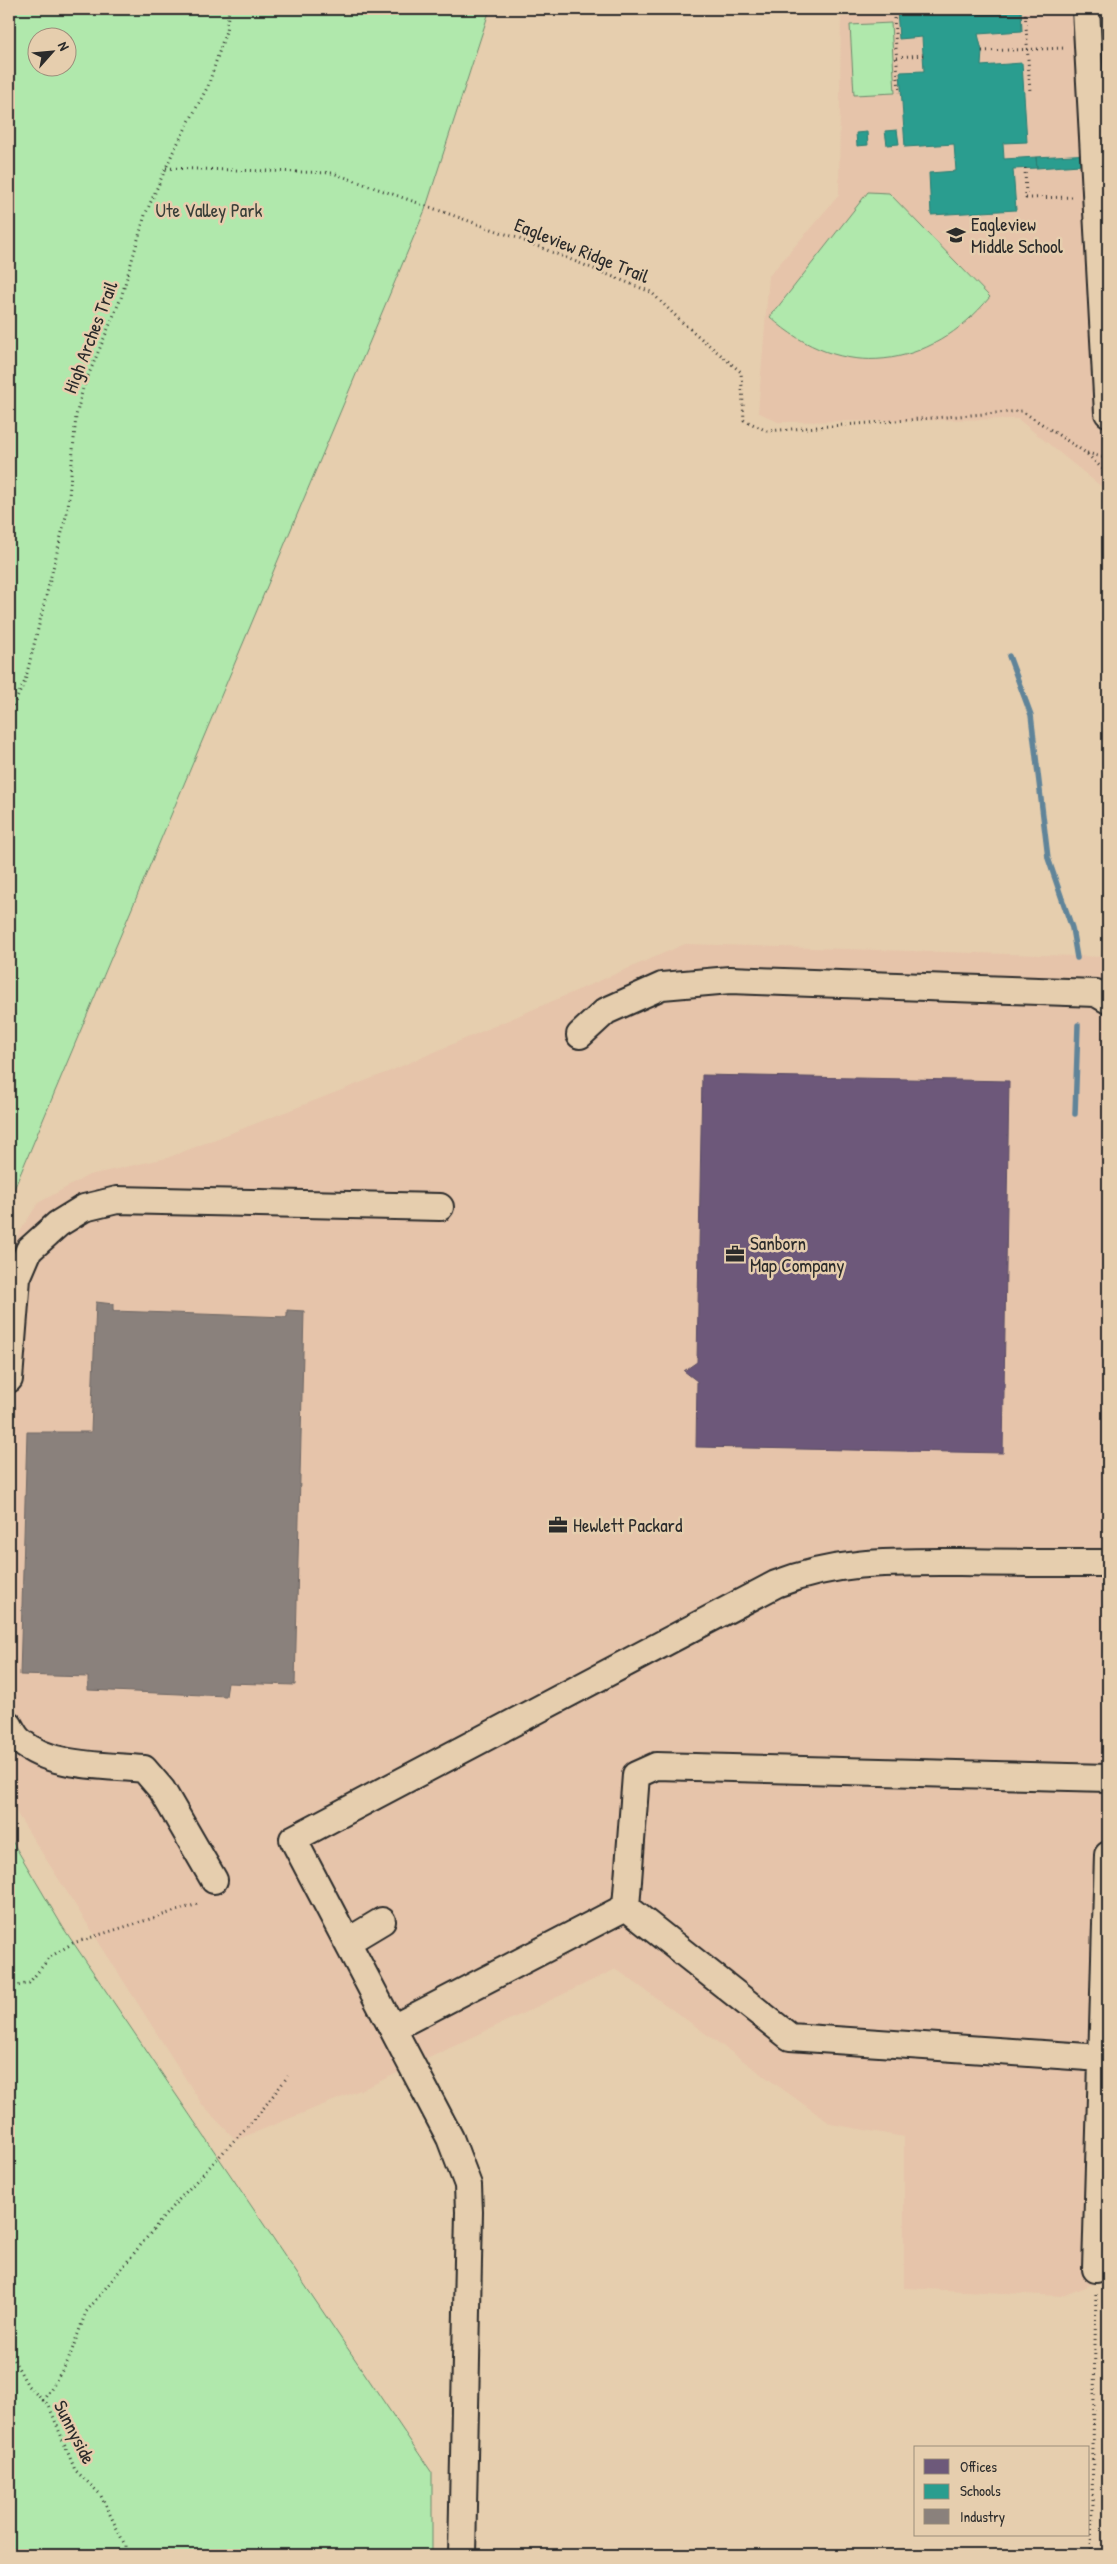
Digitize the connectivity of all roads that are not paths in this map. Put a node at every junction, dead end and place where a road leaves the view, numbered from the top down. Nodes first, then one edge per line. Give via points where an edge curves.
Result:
1 (1086, 9) edge
2 (1108, 414) edge
3 (1108, 1000) edge
4 (580, 1035) dead end
5 (440, 1208) dead end
6 (9, 1379) edge
7 (1108, 1563) edge
8 (9, 1725) edge
9 (1108, 1778) edge
10 (1108, 1855) edge
11 (214, 1880) dead end
12 (626, 1906) junction
13 (382, 1921) dead end
14 (347, 1942) junction
15 (396, 2035) junction
16 (1102, 2058) junction
17 (1096, 2269) road end
18 (462, 2555) edge

1 - 2 street
3 - 4 street via 1096,993 730,980 662,986 606,1011
5 - 6 street via 117,1200 84,1208 58,1224 29,1250 17,1278
7 - 14 street via 882,1562 805,1572 776,1584 293,1839
8 - 11 street via 19,1740 40,1753 70,1761 144,1769 162,1790
9 - 12 street via 656,1766 636,1775
10 - 16 street
12 - 15 street
12 - 16 street via 790,2038
13 - 14 street
14 - 15 street
15 - 18 street via 450,2138 468,2185
16 - 17 street

